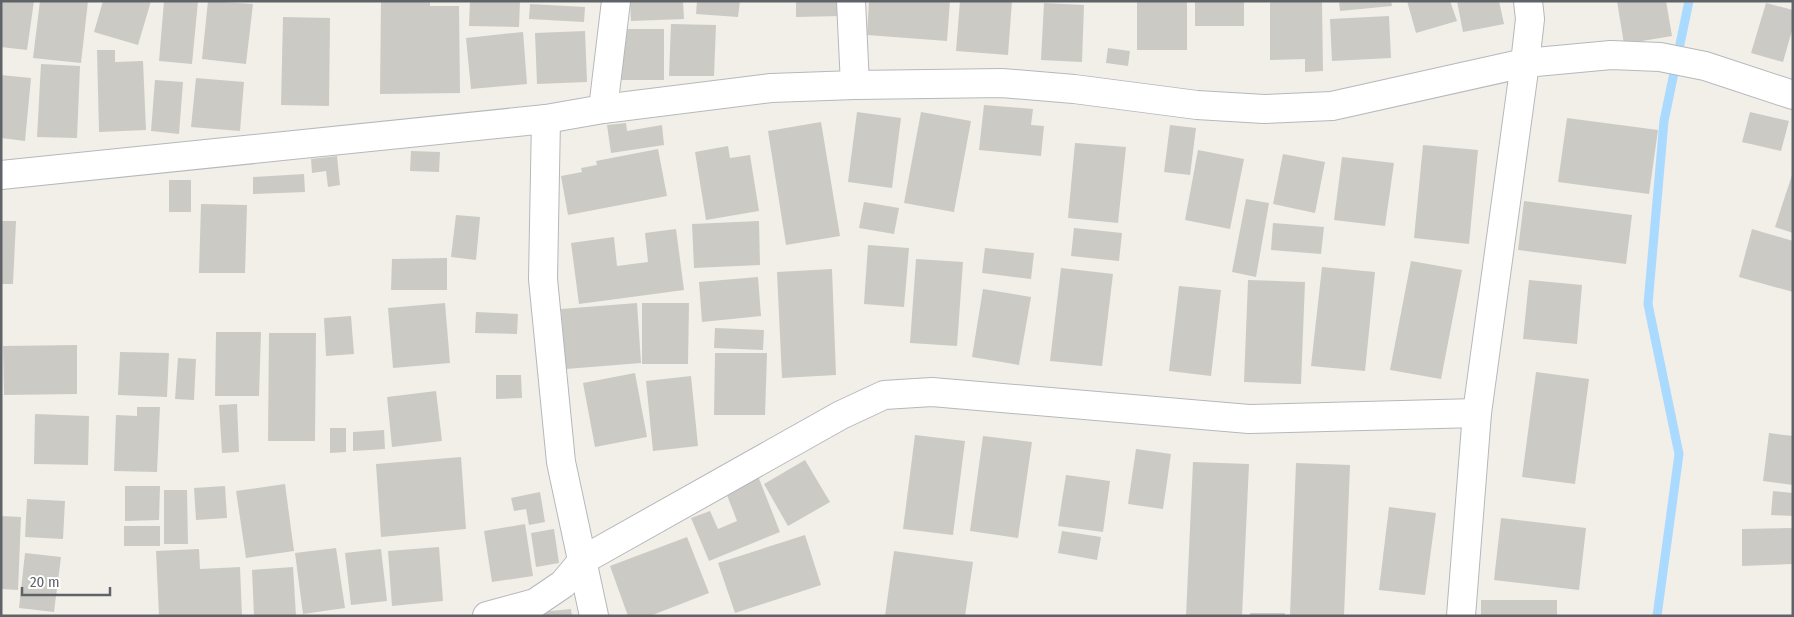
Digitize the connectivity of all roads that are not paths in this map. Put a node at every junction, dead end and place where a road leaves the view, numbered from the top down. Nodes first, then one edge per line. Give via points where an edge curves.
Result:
1 (616, 1) edge
2 (850, 1) edge
3 (1528, 1) edge
4 (1525, 63) junction
5 (855, 85) junction
6 (1793, 95) edge
7 (603, 109) junction
8 (546, 119) junction
9 (1, 175) edge
10 (1477, 413) junction
11 (583, 560) junction
12 (487, 616) edge
13 (594, 616) edge
14 (1461, 616) edge

1 - 7 street
2 - 5 street
3 - 4 street via 1530,19
4 - 5 street via 1332,106 1264,109 1198,105 1002,83
4 - 6 street via 1610,55 1660,57 1705,66
4 - 10 street
5 - 7 street via 771,88
7 - 8 street
8 - 9 street
8 - 11 street via 543,278 561,462
10 - 11 street via 1249,419 932,392 884,395 841,415
10 - 14 street
11 - 12 street via 563,584 535,603
11 - 13 street

